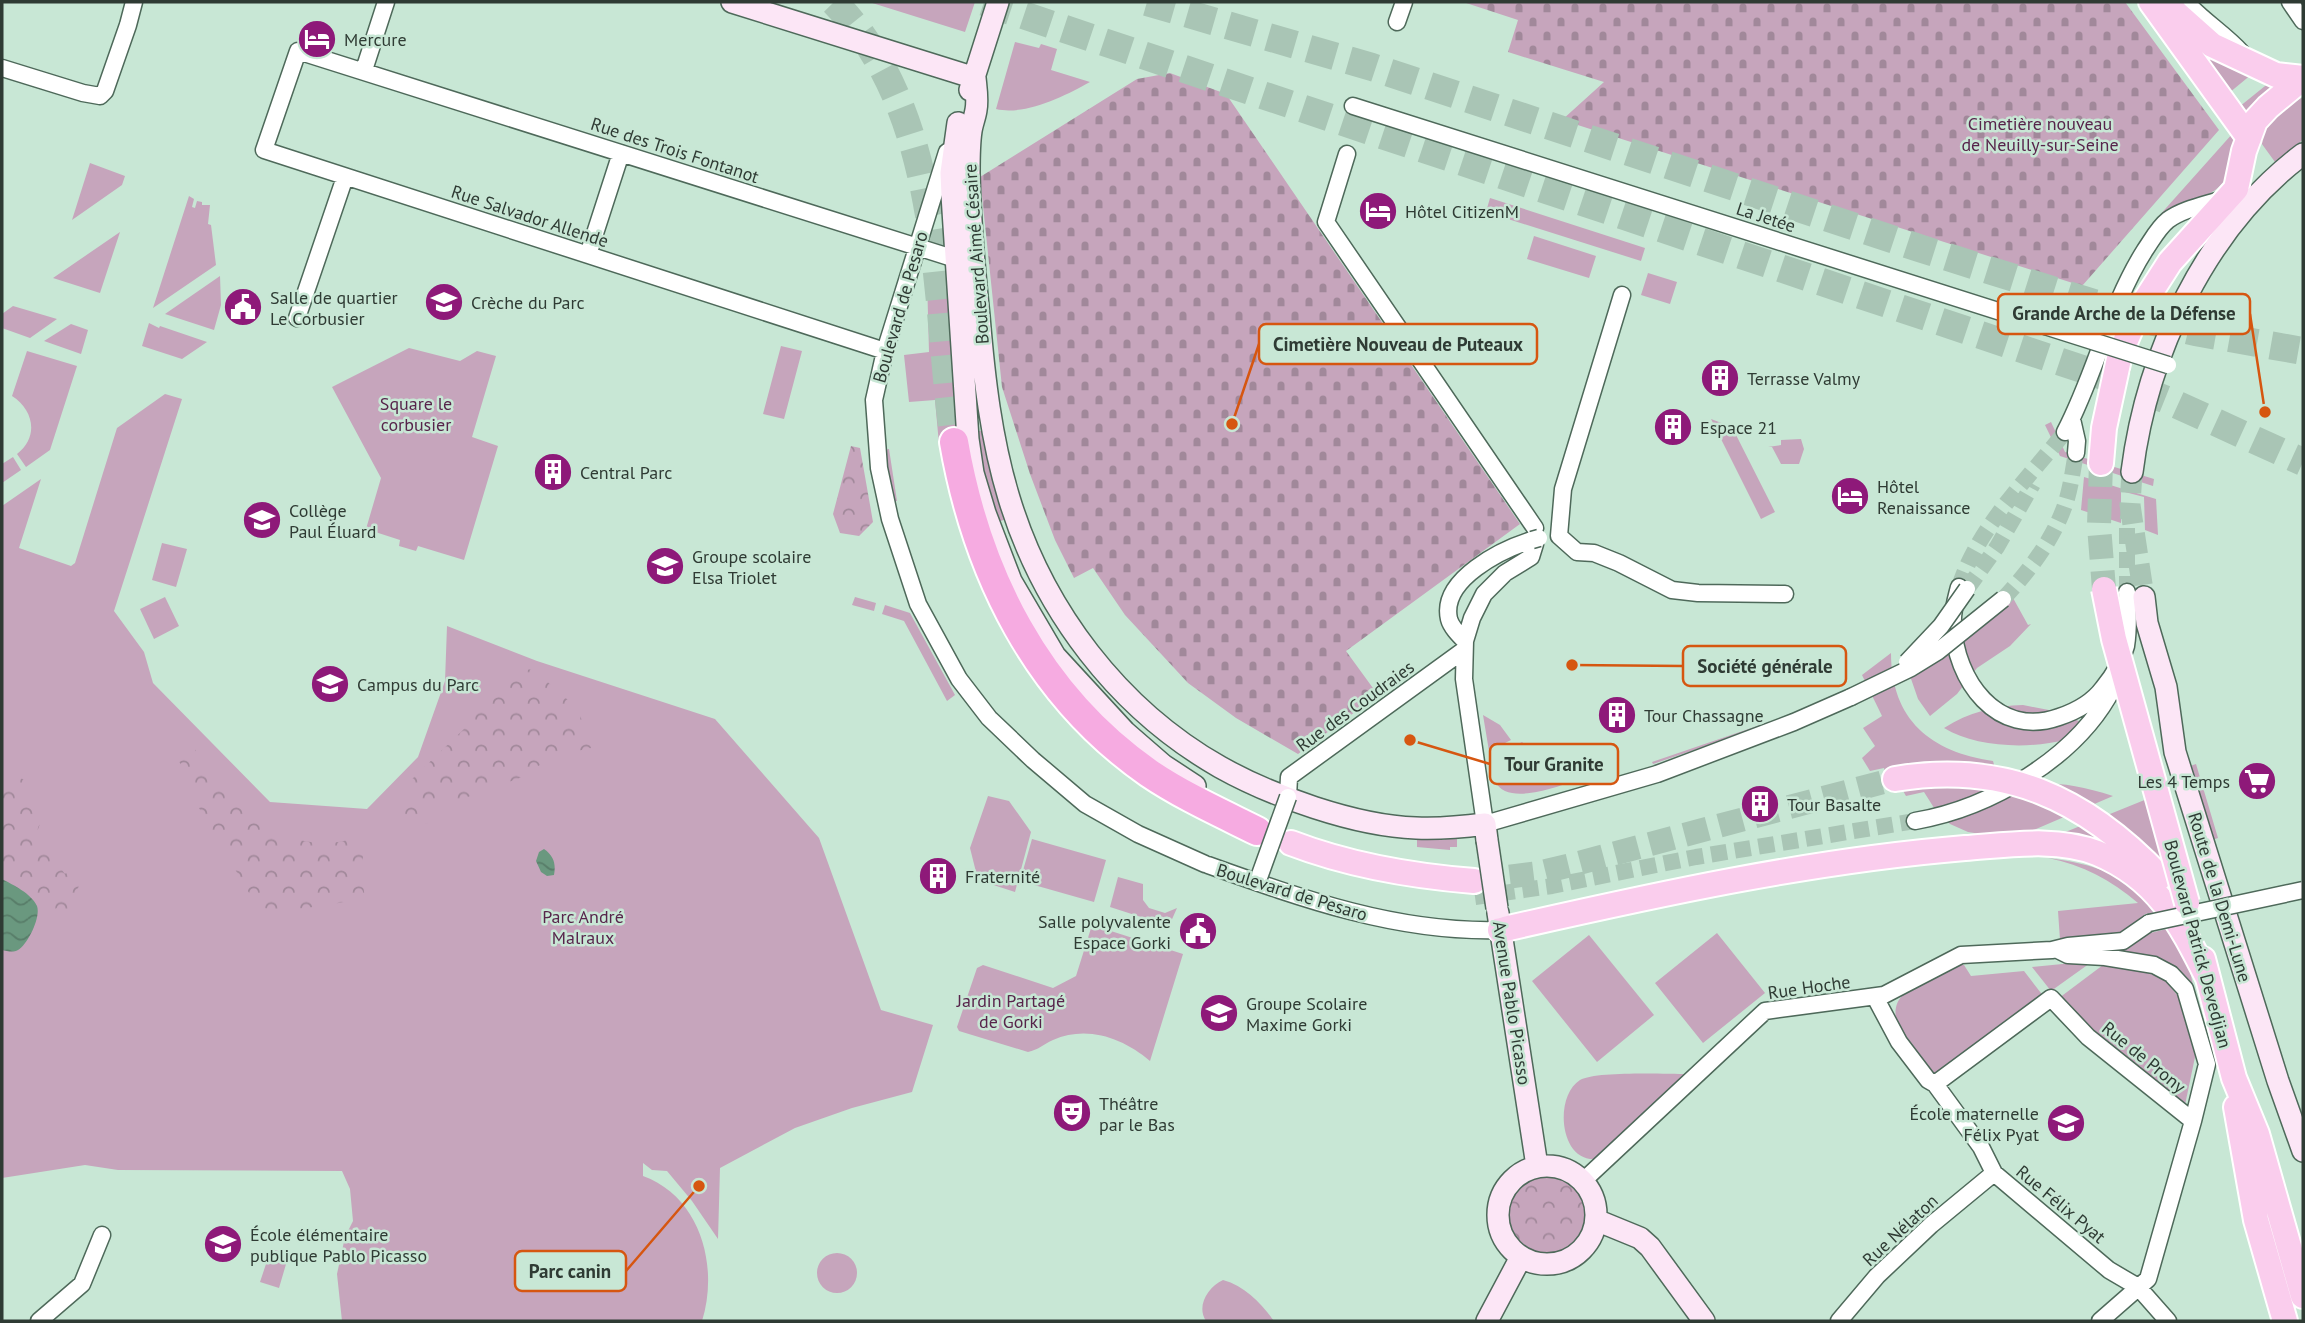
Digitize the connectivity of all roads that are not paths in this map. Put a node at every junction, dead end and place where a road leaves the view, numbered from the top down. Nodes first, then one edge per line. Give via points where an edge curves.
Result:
1 (134, 2) edge
2 (386, 2) edge
3 (734, 2) edge
4 (998, 2) edge
5 (1404, 2) edge
6 (2151, 2) edge
7 (2167, 2) edge
8 (2186, 2) edge
9 (2290, 2) edge
10 (2303, 21) edge
11 (1397, 22) dead end
12 (299, 51) joint
13 (2248, 61) junction
14 (2, 68) edge
15 (364, 70) junction
16 (975, 78) junction
17 (2303, 78) edge
18 (1353, 106) dead end
19 (960, 116) junction
20 (2249, 138) junction
21 (621, 153) junction
22 (1348, 154) dead end
23 (2303, 154) edge
24 (345, 177) junction
25 (2232, 196) junction
26 (918, 247) junction
27 (588, 255) junction
28 (965, 262) junction
29 (1622, 295) dead end
30 (297, 318) dead end
31 (885, 351) junction
32 (2168, 365) dead end
33 (965, 395) junction
34 (993, 430) junction
35 (954, 442) tunnel mouth
36 (2076, 453) tunnel mouth
37 (2101, 463) tunnel mouth
38 (2132, 472) tunnel mouth
39 (1535, 537) junction
40 (1559, 537) junction
41 (2125, 593) junction
42 (1785, 594) dead end
43 (2003, 599) tunnel mouth
44 (1464, 646) junction
45 (2109, 689) junction
46 (1851, 697) junction
47 (1895, 779) tunnel mouth
48 (1288, 797) junction
49 (1915, 821) tunnel mouth
50 (1259, 828) joint
51 (1486, 832) junction
52 (1291, 843) dead end
53 (1474, 880) tunnel mouth
54 (1258, 883) junction
55 (2303, 890) edge
56 (2187, 903) junction
57 (1499, 919) junction
58 (2055, 949) junction
59 (2207, 976) junction
60 (1875, 997) junction
61 (2234, 1079) junction
62 (1935, 1084) junction
63 (2193, 1121) junction
64 (2303, 1151) edge
65 (1537, 1166) junction
66 (1994, 1174) junction
67 (1583, 1181) junction
68 (1596, 1220) junction
69 (102, 1235) dead end
70 (1521, 1257) junction
71 (2138, 1287) junction
72 (2303, 1296) edge
73 (39, 1321) edge
74 (1487, 1321) edge
75 (1704, 1321) edge
76 (1839, 1321) edge
77 (2099, 1321) edge
78 (2168, 1321) edge
79 (2285, 1321) edge

1 - 14 street via 100,96
2 - 15 street
3 - 16 street
4 - 16 street, Boulevard Aimé Césaire
5 - 11 street
6 - 20 main road
7 - 13 main road via 2213,45
8 - 13 street
9 - 10 street
12 - 15 street, Rue des Trois Fontanot
12 - 24 street, Rue Salvador Allende via 264,150
13 - 17 main road via 2276,75
15 - 21 street, Rue des Trois Fontanot
16 - 19 street, Boulevard Aimé Césaire
16 - 28 street, Boulevard Aimé Césaire
17 - 20 main road via 2255,121
18 - 32 street, La Jetée, bridge
19 - 26 street, Boulevard de Pesaro
19 - 28 street, Boulevard Aimé Césaire via 951,173
20 - 25 main road
21 - 26 street, Rue des Trois Fontanot
21 - 27 street
22 - 39 street via 1326,222
23 - 38 street via 2270,181 2212,252 2166,339 2140,424
24 - 27 street, Rue Salvador Allende
24 - 30 street
25 - 36 street via 2173,217 2161,226 2111,315 2069,425 2077,441
25 - 37 main road via 2170,262 2138,312 2120,354
26 - 28 street, Rue des Trois Fontanot
26 - 31 street, Boulevard de Pesaro
27 - 31 street, Rue Salvador Allende
28 - 33 street, Boulevard Aimé Césaire
28 - 34 street, Boulevard Aimé Césaire
29 - 40 street via 1563,489
31 - 54 street, Boulevard de Pesaro via 874,421 890,519 918,604 959,678 989,718 1085,804 1138,834
33 - 34 street, Boulevard Aimé Césaire
33 - 50 street, Boulevard Aimé Césaire via 973,473 985,513 1012,581 1055,656 1125,732 1163,765
34 - 48 street, Boulevard Aimé Césaire via 1009,498 1027,547 1052,599 1085,649 1135,704 1188,747 1237,776
35 - 50 highway via 986,564 1013,622 1050,679 1082,716 1134,761 1175,789
39 - 40 street
39 - 44 street via 1531,557 1484,594
39 - 44 street via 1493,556 1458,586 1449,617
40 - 42 street via 1577,552 1619,562 1672,590
41 - 45 street via 2126,646 2118,676
41 - 56 main road, Boulevard Patrick Devedjian, bridge via 2114,639
41 - 64 street, Route de la Demi-Lune via 2147,623 2166,687 2175,752
43 - 46 street, bridge via 1937,652
44 - 48 street, Rue des Coudraies via 1289,777
44 - 51 street via 1464,679
45 - 46 street, bridge via 2047,721 2020,721 2001,714 1981,698 1964,674 1957,652 1953,623 1963,588 1921,649
45 - 49 street via 2083,731 2036,771 1975,803
46 - 51 street via 1657,774
47 - 56 main road via 1926,774 1986,775 2045,793 2112,832
48 - 51 street, Boulevard Aimé Césaire via 1365,821
48 - 54 street, Rue des Coudraies, bridge
51 - 57 street, Avenue Pablo Picasso, bridge
52 - 53 main road via 1390,872
54 - 57 street, Boulevard de Pesaro via 1384,920 1457,929
55 - 58 street, Rue Hoche, bridge via 2149,923 2123,941
56 - 59 main road, Boulevard Patrick Devedjian
57 - 59 main road via 1879,856 2053,845 2084,849 2131,871 2161,897
57 - 65 street, Avenue Pablo Picasso
58 - 60 street, Rue Hoche via 1961,955
58 - 63 street, Rue Hoche via 2068,955 2154,965 2185,989 2207,1064
59 - 61 main road, Boulevard Patrick Devedjian
60 - 62 street, Rue Félix Pyat via 1899,1042
60 - 67 street, Rue Hoche via 1765,1011
61 - 72 main road, Boulevard Patrick Devedjian via 2256,1134
61 - 79 main road via 2237,1121 2256,1220
62 - 63 street, Rue de Prony via 2051,998 2088,1037
62 - 66 street, Rue Félix Pyat via 1981,1147
63 - 71 street via 2148,1279
65 - 67 street via 1559,1167
65 - 70 street via 1515,1178 1498,1212 1502,1233
66 - 71 street, Rue Félix Pyat via 2109,1270
66 - 76 street, Rue Nélaton via 1931,1225
67 - 68 street via 1591,1191
68 - 70 street via 1590,1239 1577,1254 1559,1262 1539,1263
68 - 75 street via 1640,1238 1650,1247
69 - 73 street via 82,1284
70 - 74 street
71 - 77 street
71 - 78 street, Rue Félix Pyat

